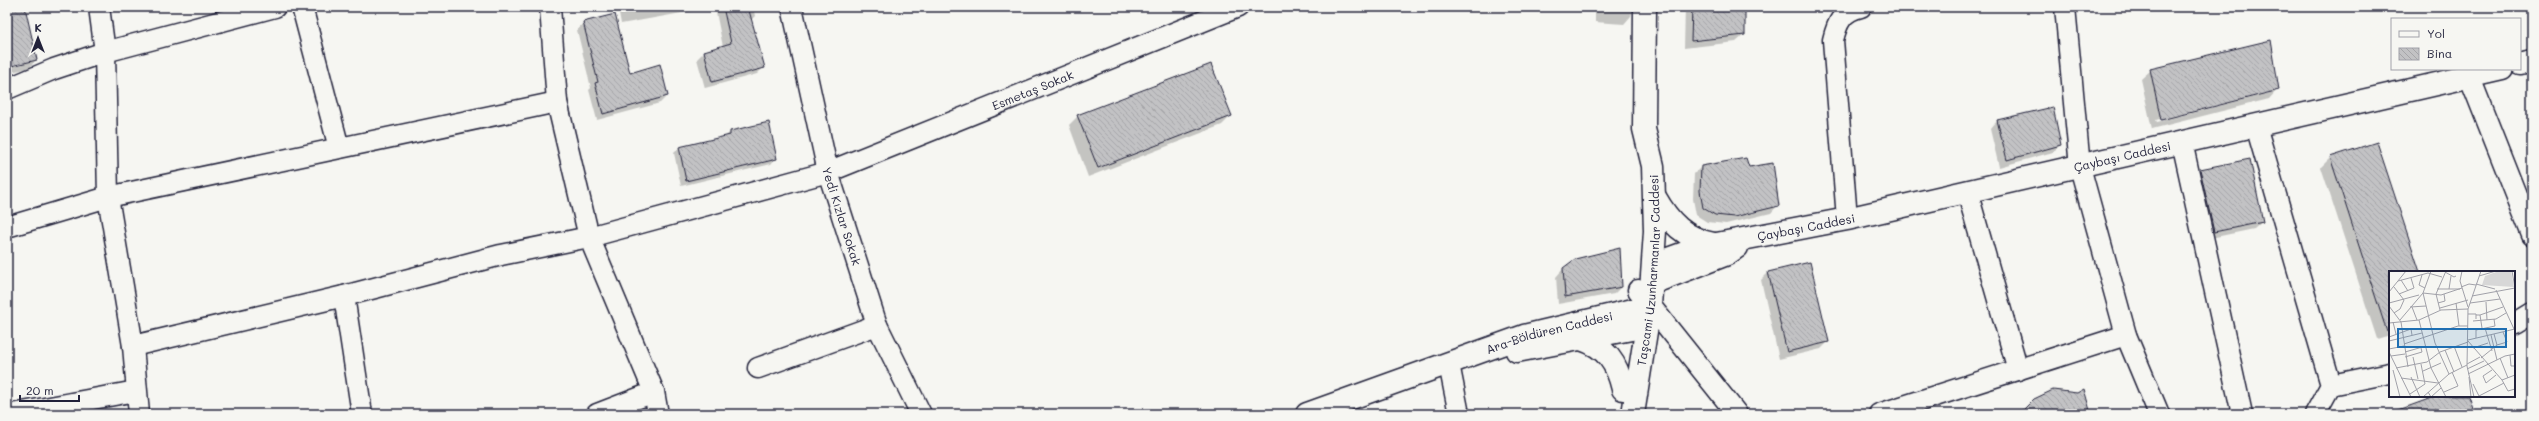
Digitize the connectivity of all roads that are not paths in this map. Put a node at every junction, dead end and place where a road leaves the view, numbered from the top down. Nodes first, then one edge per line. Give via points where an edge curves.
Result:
1 (99, 7) edge
2 (275, 7) edge
3 (302, 7) edge
4 (550, 7) edge
5 (792, 7) edge
6 (1238, 7) edge
7 (1645, 7) edge
8 (1861, 7) edge
9 (2065, 7) edge
10 (105, 52) junction
11 (2532, 61) edge
12 (2521, 64) edge
13 (2498, 70) edge
14 (2470, 78) junction
15 (7, 89) edge
16 (556, 102) junction
17 (2256, 126) junction
18 (1644, 129) junction
19 (2182, 142) junction
20 (339, 148) junction
21 (2080, 167) junction
22 (828, 172) junction
23 (1967, 191) junction
24 (108, 197) junction
25 (1654, 197) junction
26 (1847, 219) junction
27 (7, 227) edge
28 (2532, 235) edge
29 (589, 238) junction
30 (1743, 240) junction
31 (1714, 244) junction
32 (344, 296) junction
33 (1644, 301) junction
34 (2532, 313) edge
35 (2515, 323) edge
36 (877, 325) junction
37 (2126, 335) junction
38 (1581, 339) junction
39 (133, 346) junction
40 (1449, 364) junction
41 (758, 368) dead end
42 (2018, 370) junction
43 (2389, 373) edge
44 (2331, 386) junction
45 (1623, 389) junction
46 (136, 391) junction
47 (654, 392) junction
48 (1311, 413) edge
49 (12, 414) edge
50 (140, 414) edge
51 (362, 414) edge
52 (598, 414) edge
53 (658, 414) edge
54 (921, 414) edge
55 (1459, 414) edge
56 (1619, 414) edge
57 (1634, 414) edge
58 (1738, 414) edge
59 (1879, 414) edge
60 (2159, 414) edge
61 (2242, 414) edge
62 (2315, 414) edge

1 - 10 street
2 - 10 street
3 - 20 street
4 - 16 street
5 - 22 street, Yedi Kızlar Sokak
6 - 22 street, Esmetaş Sokak
7 - 18 street, Taşcami Uzunharmanlar Caddesi
8 - 26 street via 1853,9 1838,20 1833,40
9 - 21 street
10 - 15 street via 54,69
10 - 24 street
11 - 12 street
13 - 14 street, Çaybaşı Caddesi
14 - 17 street, Çaybaşı Caddesi
14 - 28 street
16 - 20 street
16 - 29 street
17 - 19 street, Çaybaşı Caddesi
17 - 44 street
18 - 25 street, Taşcami Uzunharmanlar Caddesi via 1653,166
18 - 33 street via 1638,158
19 - 21 street, Çaybaşı Caddesi
19 - 61 street
20 - 24 street
21 - 23 street, Çaybaşı Caddesi
21 - 37 street
22 - 29 street, Esmetaş Sokak
22 - 36 street, Yedi Kızlar Sokak
23 - 26 street, Çaybaşı Caddesi
23 - 42 street
24 - 27 street
24 - 39 street
25 - 31 street via 1680,230 1699,241
25 - 33 street, Taşcami Uzunharmanlar Caddesi
26 - 30 street, Çaybaşı Caddesi
29 - 32 street, Esmetaş Sokak via 501,255
29 - 47 street
30 - 31 street, Çaybaşı Caddesi
30 - 33 street, Çaybaşı Caddesi via 1727,254
31 - 33 street, Çaybaşı Caddesi via 1687,250
32 - 39 street, Esmetaş Sokak
32 - 51 street
33 - 38 street, Ara-Böldüren Caddesi
33 - 40 street, Ara-Böldüren Caddesi via 1524,336
33 - 45 street
33 - 57 street, Taşcami Uzunharmanlar Caddesi
33 - 58 street
34 - 35 street
36 - 41 street
36 - 54 street, Yedi Kızlar Sokak
37 - 42 street
37 - 60 street
38 - 40 street, Ara-Böldüren Caddesi
38 - 45 street via 1601,348 1609,356 1619,373
39 - 46 street
40 - 48 street, Ara-Böldüren Caddesi
40 - 55 street
42 - 59 street
43 - 44 street
44 - 62 street
45 - 56 street
46 - 49 street
46 - 50 street
47 - 52 street
47 - 53 street

